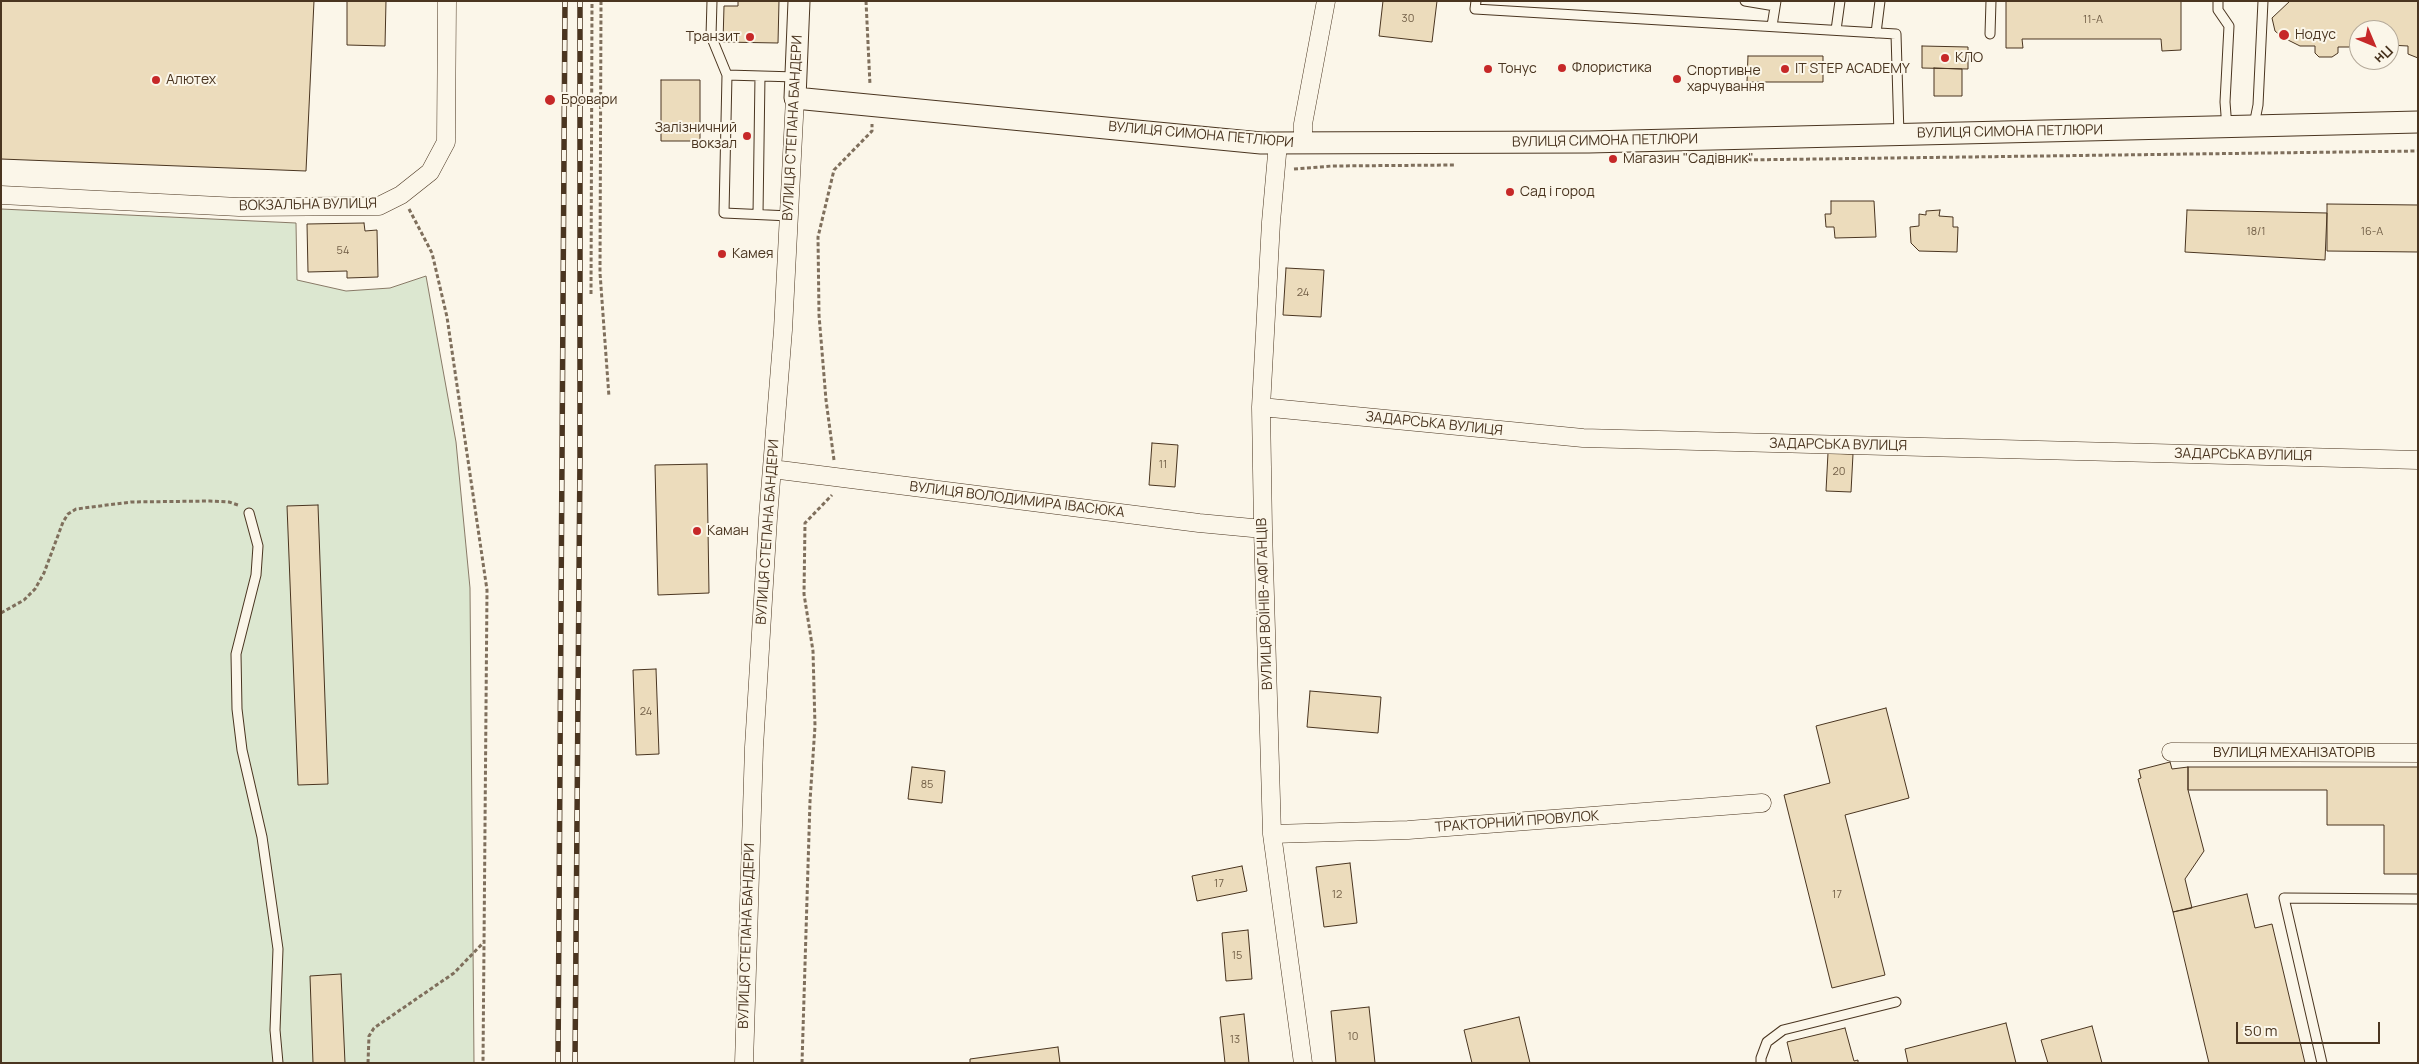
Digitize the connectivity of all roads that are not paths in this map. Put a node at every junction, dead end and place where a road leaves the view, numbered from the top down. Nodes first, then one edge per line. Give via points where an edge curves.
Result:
1 (447, 1) edge
2 (712, 1) edge
3 (799, 1) edge
4 (1326, 1) edge
5 (1476, 1) edge
6 (1745, 1) edge
7 (1840, 1) edge
8 (1880, 1) edge
9 (1991, 1) edge
10 (2218, 1) edge
11 (2263, 1) edge
12 (1775, 4) edge
13 (1772, 26) junction
14 (1836, 30) junction
15 (1876, 32) junction
16 (1990, 34) dead end
17 (727, 75) junction
18 (760, 76) junction
19 (796, 76) junction
20 (795, 98) junction
21 (2418, 122) edge
22 (2227, 128) junction
23 (2253, 128) junction
24 (1899, 134) junction
25 (1278, 143) junction
26 (1303, 143) junction
27 (1, 195) edge
28 (758, 214) junction
29 (790, 216) junction
30 (1261, 406) junction
31 (2418, 460) edge
32 (772, 468) junction
33 (249, 513) road end
34 (1263, 529) junction
35 (2171, 752) dead end
36 (2418, 753) edge
37 (1762, 803) dead end
38 (1272, 834) junction
39 (2418, 899) edge
40 (1896, 1002) dead end
41 (278, 1063) edge
42 (744, 1063) edge
43 (1303, 1063) edge
44 (1761, 1063) edge
45 (2322, 1063) edge

1 - 27 street, ВОКЗАЛЬНА ВУЛИЦЯ via 446,142 430,172 401,195 379,206 239,207
2 - 17 lane via 711,36
3 - 19 street, ВУЛИЦЯ СТЕПАНА БАНДЕРИ
4 - 26 street via 1303,124
5 - 13 lane via 1475,9
6 - 12 lane
7 - 14 lane
8 - 15 lane
9 - 16 lane
10 - 22 lane via 2218,10 2229,26 2225,102
11 - 23 lane via 2258,105
12 - 13 lane
13 - 14 lane
14 - 15 lane
15 - 24 lane via 1896,34
17 - 18 lane
17 - 28 lane via 724,212
18 - 19 lane
18 - 28 lane
19 - 20 street, ВУЛИЦЯ СТЕПАНА БАНДЕРИ
20 - 25 street, ВУЛИЦЯ СИМОНА ПЕТЛЮРИ
20 - 29 street, ВУЛИЦЯ СТЕПАНА БАНДЕРИ
21 - 23 street, ВУЛИЦЯ СИМОНА ПЕТЛЮРИ
22 - 23 street, ВУЛИЦЯ СИМОНА ПЕТЛЮРИ
22 - 24 street, ВУЛИЦЯ СИМОНА ПЕТЛЮРИ
24 - 26 street, ВУЛИЦЯ СИМОНА ПЕТЛЮРИ via 1589,142
25 - 26 street, ВУЛИЦЯ СИМОНА ПЕТЛЮРИ
25 - 30 street, ВУЛИЦЯ ВОЇНІВ-АФГАНЦІВ via 1270,222
28 - 29 lane
29 - 32 street, ВУЛИЦЯ СТЕПАНА БАНДЕРИ
30 - 31 street, ЗАДАРСЬКА ВУЛИЦЯ via 1583,438
30 - 34 street, ВУЛИЦЯ ВОЇНІВ-АФГАНЦІВ
32 - 34 street, ВУЛИЦЯ ВОЛОДИМИРА ІВАСЮКА
32 - 42 street, ВУЛИЦЯ СТЕПАНА БАНДЕРИ via 754,757
33 - 41 lane via 258,546 256,575 236,654 237,709 242,750 262,837 278,949 275,1030
34 - 38 street, ВУЛИЦЯ ВОЇНІВ-АФГАНЦІВ
35 - 36 street, ВУЛИЦЯ МЕХАНІЗАТОРІВ
37 - 38 street, ТРАКТОРНИЙ ПРОВУЛОК via 1408,830
38 - 43 street, ВУЛИЦЯ ВОЇНІВ-АФГАНЦІВ
39 - 45 lane via 2284,898
40 - 44 lane via 1783,1030 1767,1042

